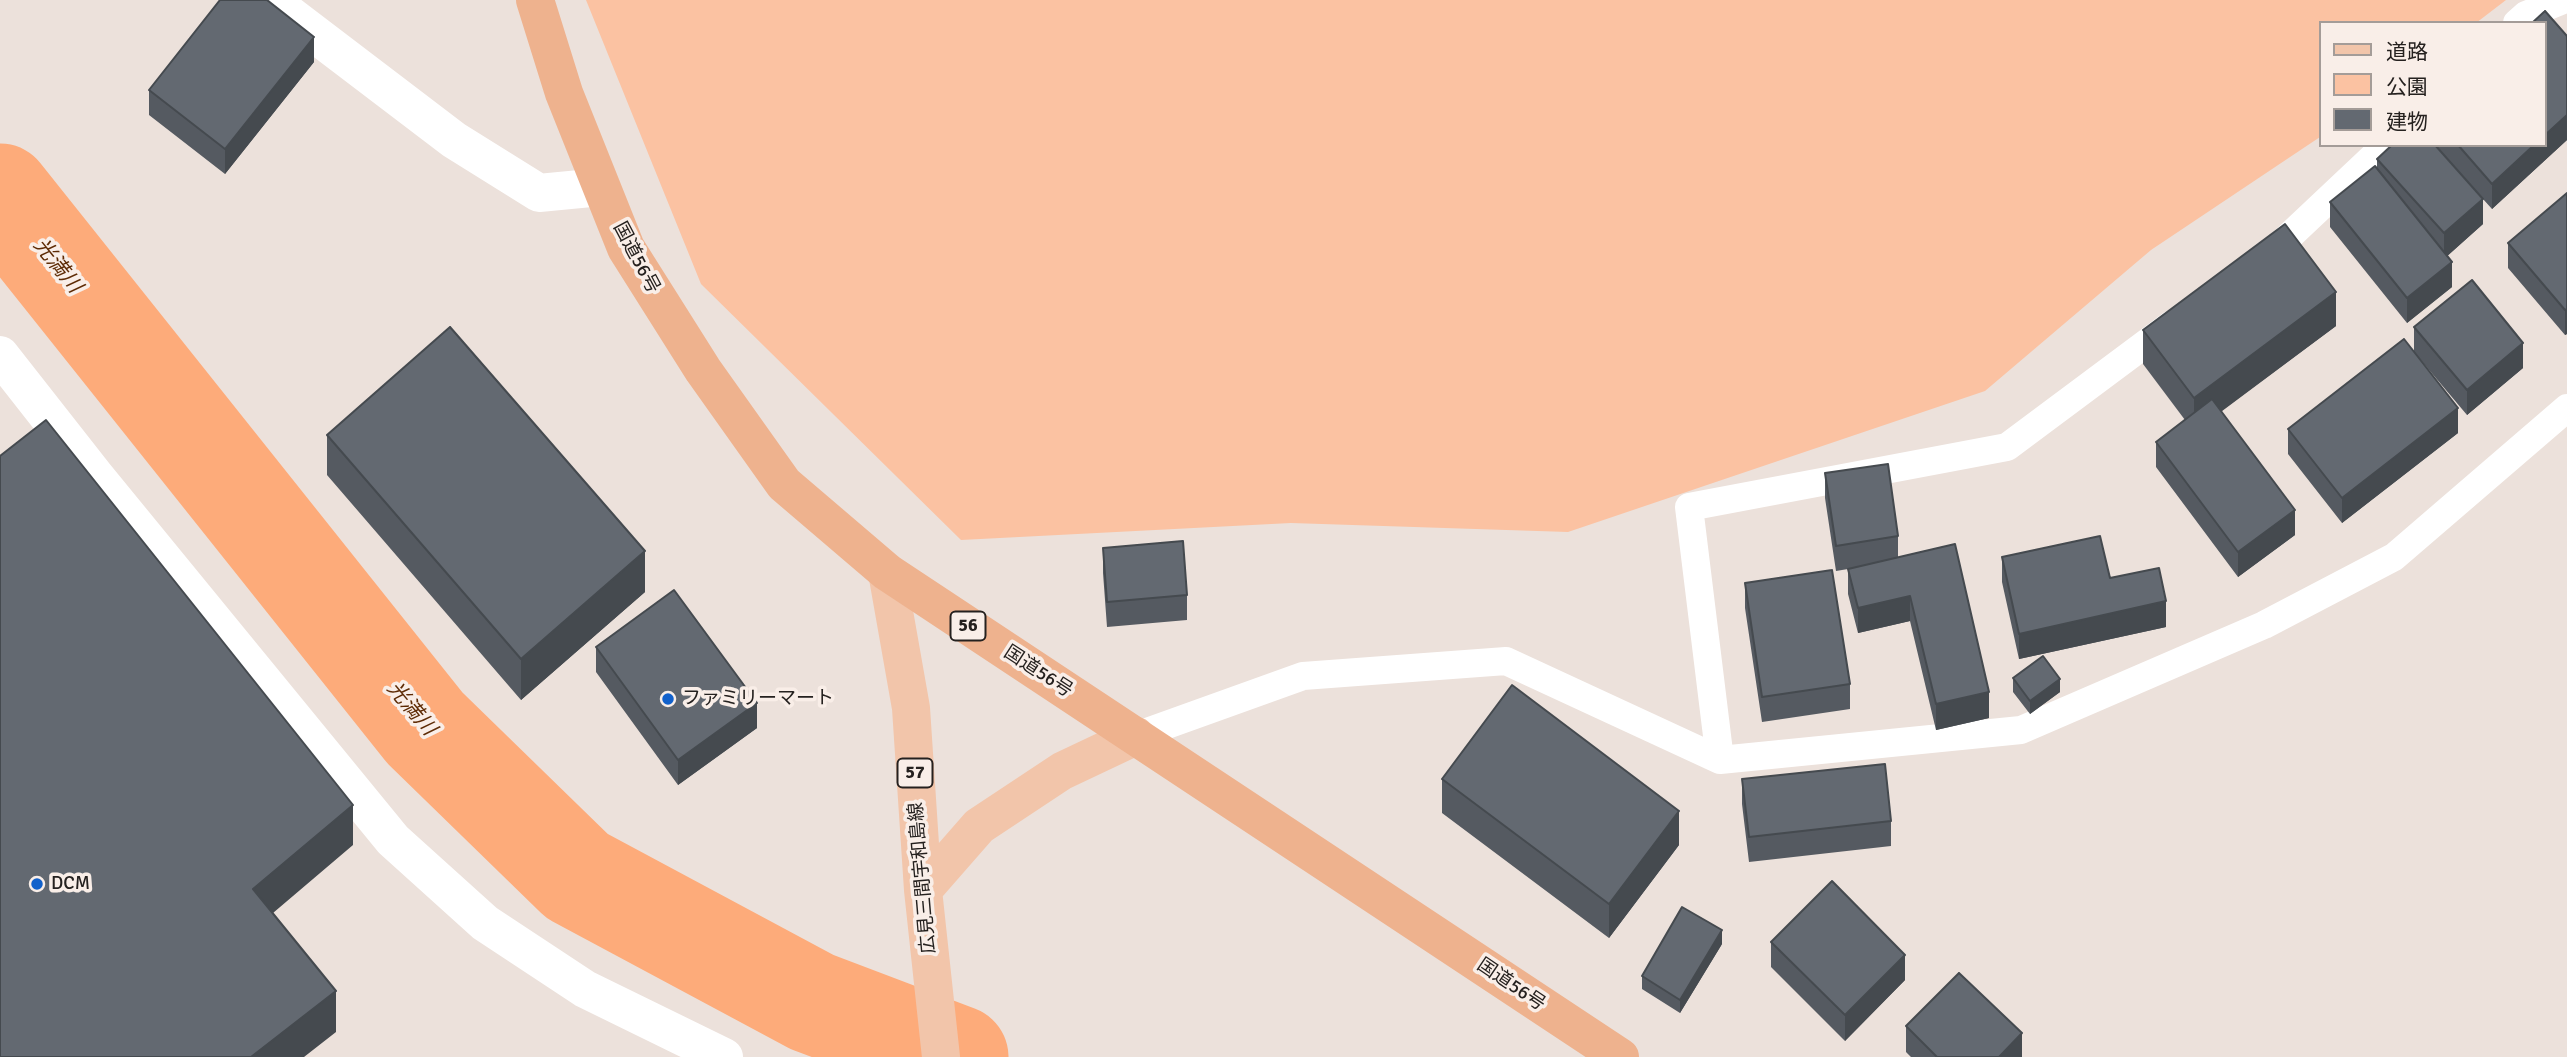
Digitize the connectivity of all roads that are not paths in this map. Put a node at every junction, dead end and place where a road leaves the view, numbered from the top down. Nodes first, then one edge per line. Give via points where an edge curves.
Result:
1 (270, 0) edge
2 (535, 0) edge
3 (2563, 0) edge
4 (2519, 21) edge
5 (2384, 147) edge
6 (601, 187) junction
7 (2238, 275) edge
8 (2194, 308) edge
9 (0, 355) edge
10 (2567, 408) edge
11 (887, 572) junction
12 (1136, 736) junction
13 (1720, 760) junction
14 (923, 890) junction
15 (724, 1057) edge
16 (941, 1057) edge
17 (1620, 1057) edge

1 - 6 street via 454,140 539,193
2 - 6 highway, 国道56号 / 56 via 564,93
3 - 4 lane
5 - 7 lane via 2282,243
6 - 11 highway, 国道56号 / 56 via 626,248 703,370 784,484
8 - 13 lane via 2007,447 1689,507
9 - 15 street via 393,840 485,923 585,989
10 - 13 lane via 2394,557 2264,625 2021,730
11 - 12 highway, 国道56号 / 56
11 - 14 main road, 広見三間宇和島線 / 57 via 911,708
12 - 13 lane via 1303,676 1506,661
12 - 14 main road via 1062,771 979,826
12 - 17 highway, 国道56号 / 56
14 - 16 main road, 広見三間宇和島線 / 57

